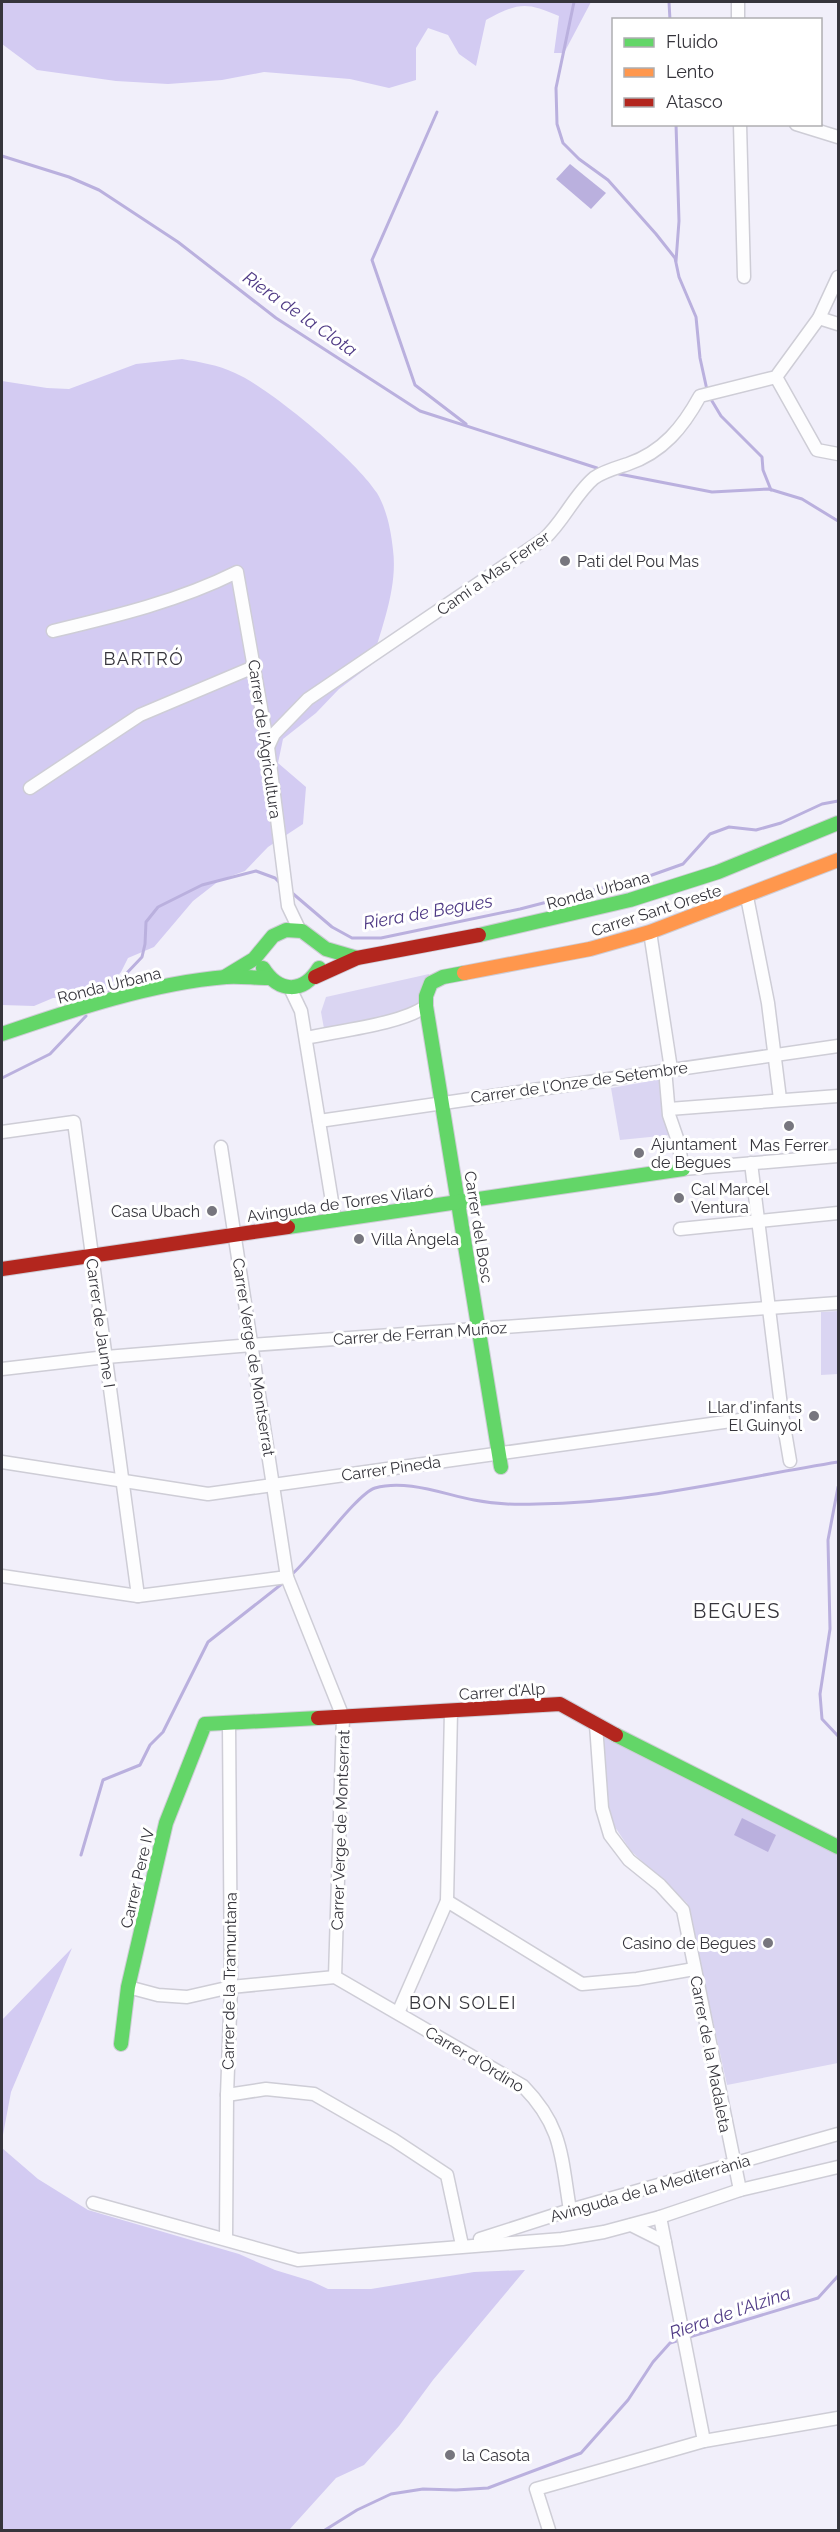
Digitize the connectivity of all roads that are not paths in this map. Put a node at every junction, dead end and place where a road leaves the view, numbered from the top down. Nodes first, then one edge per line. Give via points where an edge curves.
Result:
1 (738, 2) edge
2 (738, 18) edge
3 (740, 126) edge
4 (802, 126) edge
5 (838, 137) edge
6 (838, 276) edge
7 (744, 278) dead end
8 (819, 318) junction
9 (838, 324) edge
10 (776, 377) junction
11 (838, 453) edge
12 (53, 631) dead end
13 (256, 666) junction
14 (268, 747) junction
15 (30, 788) dead end
16 (838, 823) edge
17 (838, 860) edge
18 (747, 897) junction
19 (287, 901) junction
20 (300, 931) junction
21 (650, 932) junction
22 (278, 933) junction
23 (315, 942) junction
24 (264, 948) junction
25 (357, 958) junction
26 (226, 976) junction
27 (268, 978) junction
28 (312, 979) junction
29 (290, 988) junction
30 (426, 1006) junction
31 (301, 1011) junction
32 (2, 1034) edge
33 (306, 1038) junction
34 (838, 1046) edge
35 (774, 1054) junction
36 (668, 1069) junction
37 (838, 1096) edge
38 (780, 1099) junction
39 (442, 1102) junction
40 (669, 1108) junction
41 (319, 1121) junction
42 (2, 1132) edge
43 (221, 1147) dead end
44 (838, 1156) edge
45 (752, 1163) junction
46 (683, 1169) junction
47 (458, 1203) junction
48 (838, 1213) edge
49 (758, 1220) junction
50 (335, 1221) junction
51 (680, 1229) dead end
52 (234, 1235) junction
53 (92, 1255) junction
54 (2, 1269) edge
55 (838, 1303) edge
56 (771, 1308) junction
57 (479, 1329) junction
58 (252, 1345) junction
59 (106, 1357) junction
60 (2, 1369) edge
61 (782, 1414) junction
62 (500, 1461) junction
63 (790, 1461) dead end
64 (2, 1462) edge
65 (122, 1480) junction
66 (274, 1484) junction
67 (2, 1576) edge
68 (288, 1576) junction
69 (138, 1596) junction
70 (451, 1711) junction
71 (344, 1717) junction
72 (229, 1723) junction
73 (206, 1724) joint
74 (596, 1725) junction
75 (838, 1847) edge
76 (447, 1901) junction
77 (694, 1969) junction
78 (335, 1977) junction
79 (128, 1987) junction
80 (231, 1988) junction
81 (398, 2013) junction
82 (121, 2044) dead end
83 (227, 2094) junction
84 (838, 2134) edge
85 (733, 2163) junction
86 (838, 2167) edge
87 (740, 2190) junction
88 (93, 2203) dead end
89 (570, 2210) junction
90 (660, 2217) junction
91 (631, 2225) junction
92 (226, 2239) junction
93 (665, 2242) junction
94 (462, 2245) junction
95 (838, 2418) edge
96 (704, 2441) junction
97 (549, 2530) edge

1 - 2 street
3 - 7 street
4 - 5 street
6 - 8 street
8 - 9 street
8 - 10 street
10 - 11 street via 817,450
10 - 14 street, Camí a Mas Ferrer via 700,396 683,424 662,447 600,474 544,539 308,699 274,734
12 - 13 street, Carrer de l'Agricultura via 201,590 237,572
13 - 14 street, Carrer de l'Agricultura
13 - 15 street via 140,715
14 - 19 street, Carrer de l'Agricultura
16 - 25 street, Ronda Urbana via 718,872 630,900 479,936
17 - 18 street, Carrer Sant Oreste
18 - 21 street, Carrer Sant Oreste
18 - 35 street
19 - 20 street, Carrer de l'Agricultura
19 - 22 street, Carrer de l'Agricultura
20 - 22 street
20 - 23 street, Ronda Urbana
21 - 30 street, Carrer Sant Oreste via 590,949 443,977 431,983
21 - 36 street
22 - 24 street, Ronda Urbana
23 - 25 street, Ronda Urbana
23 - 28 street via 321,959
24 - 26 street, Ronda Urbana
24 - 27 street via 262,962
25 - 28 street, Ronda Urbana
26 - 27 street, Ronda Urbana
26 - 32 street, Ronda Urbana via 130,995
27 - 29 street, Ronda Urbana
28 - 29 street, Ronda Urbana
28 - 31 street
29 - 31 street
30 - 33 street via 394,1019
30 - 39 street, Carrer del Bosc
31 - 33 street
33 - 41 street
34 - 35 street, Carrer de l'Onze de Setembre
35 - 36 street, Carrer de l'Onze de Setembre
35 - 38 street
36 - 39 street, Carrer de l'Onze de Setembre
36 - 40 street
37 - 38 street
38 - 40 street
39 - 41 street, Carrer de l'Onze de Setembre
39 - 47 street, Carrer del Bosc
40 - 46 street
41 - 50 street
42 - 53 street, Carrer de Jaume I via 74,1122
43 - 52 street, Carrer Verge de Montserrat
44 - 45 street
45 - 46 street
45 - 49 street
46 - 47 street, Avinguda de Torres Vilaró
47 - 50 street, Avinguda de Torres Vilaró
47 - 57 street, Carrer del Bosc
48 - 49 street
49 - 51 street
49 - 56 street
50 - 52 street, Avinguda de Torres Vilaró
52 - 53 street, Avinguda de Torres Vilaró
52 - 58 street, Carrer Verge de Montserrat
53 - 54 street, Avinguda de Torres Vilaró
53 - 59 street, Carrer de Jaume I
55 - 56 street, Carrer de Ferran Muñoz
56 - 57 street, Carrer de Ferran Muñoz
56 - 61 street
57 - 58 street, Carrer de Ferran Muñoz
57 - 62 street, Carrer del Bosc
58 - 59 street, Carrer de Ferran Muñoz
58 - 66 street, Carrer Verge de Montserrat
59 - 60 street, Carrer de Ferran Muñoz
59 - 65 street, Carrer de Jaume I
61 - 62 street, Carrer Pineda
61 - 63 street
62 - 66 street, Carrer Pineda
64 - 65 street, Carrer Pineda
65 - 66 street, Carrer Pineda via 208,1494
65 - 69 street, Carrer de Jaume I
66 - 68 street, Carrer Verge de Montserrat
67 - 69 street
68 - 69 street
68 - 71 street, Carrer Verge de Montserrat
70 - 71 street, Carrer d'Alp
70 - 74 street, Carrer d'Alp via 560,1704
70 - 76 street
71 - 72 street, Carrer d'Alp
71 - 78 street, Carrer Verge de Montserrat
72 - 73 street, Carrer d'Alp
72 - 80 street, Carrer de la Tramuntana
73 - 79 street, Carrer Pere IV via 166,1823
74 - 75 street, Carrer d'Alp
74 - 77 street, Carrer de la Madaleta via 602,1808 610,1835 629,1860 683,1910
76 - 77 street via 582,1984
76 - 81 street
77 - 85 street, Carrer de la Madaleta
78 - 80 street
78 - 81 street, Carrer d'Ordino
79 - 80 street via 187,1997
79 - 82 street, Carrer Pere IV
80 - 83 street, Carrer de la Tramuntana
81 - 89 street, Carrer d'Ordino via 511,2077 540,2104 556,2131
83 - 92 street, Carrer de la Tramuntana
83 - 94 street via 266,2089 314,2094 394,2140 447,2175
84 - 85 street, Avinguda de la Mediterrània
85 - 87 street, Carrer de la Madaleta
85 - 89 street, Avinguda de la Mediterrània
86 - 87 street, Avinguda de la Mediterrània
87 - 90 street, Avinguda de la Mediterrània
88 - 92 street, Avinguda de la Mediterrània
89 - 94 street, Avinguda de la Mediterrània
90 - 91 street, Avinguda de la Mediterrània
90 - 93 street
91 - 93 street
91 - 94 street, Avinguda de la Mediterrània via 562,2239
92 - 94 street, Avinguda de la Mediterrània via 298,2260
93 - 96 street
95 - 96 street
96 - 97 street via 536,2489

